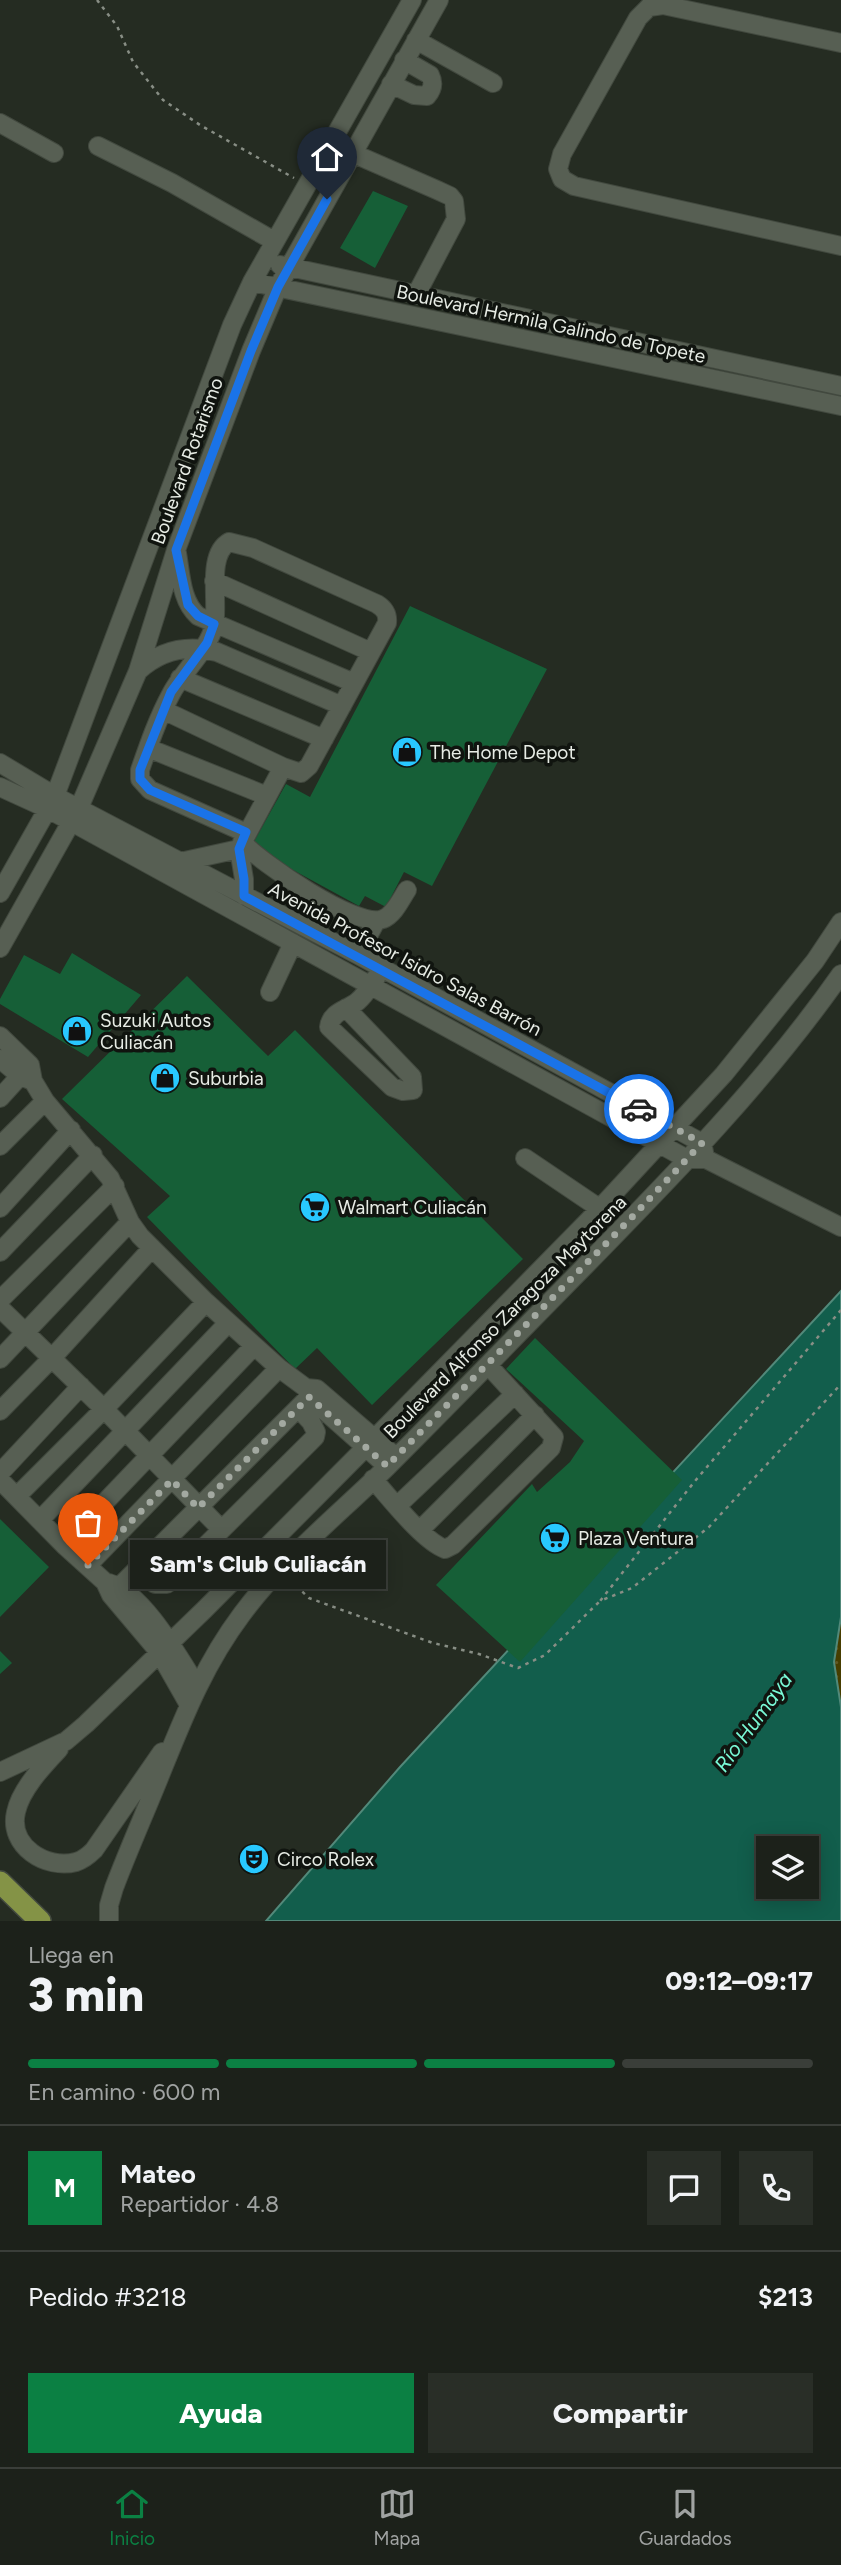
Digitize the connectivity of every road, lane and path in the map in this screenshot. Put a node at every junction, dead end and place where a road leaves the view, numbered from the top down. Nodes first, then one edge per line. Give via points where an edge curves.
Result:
1 (97, 0) edge
2 (412, 0) edge
3 (439, 0) edge
4 (416, 40) junction
5 (841, 43) edge
6 (404, 60) junction
7 (493, 83) dead end
8 (391, 84) junction
9 (0, 123) edge
10 (99, 146) dead end
11 (54, 153) dead end
12 (352, 153) junction
13 (306, 185) junction
14 (274, 241) junction
15 (841, 246) edge
16 (262, 261) junction
17 (288, 267) junction
18 (252, 282) junction
19 (278, 287) junction
20 (416, 295) junction
21 (841, 386) edge
22 (841, 406) edge
23 (176, 550) junction
24 (214, 581) junction
25 (214, 624) junction
26 (203, 649) junction
27 (371, 652) junction
28 (138, 671) junction
29 (180, 678) junction
30 (354, 683) junction
31 (342, 706) junction
32 (163, 710) junction
33 (324, 739) junction
34 (148, 748) junction
35 (0, 763) edge
36 (283, 767) junction
37 (0, 787) edge
38 (267, 796) junction
39 (52, 802) junction
40 (75, 815) junction
41 (242, 841) junction
42 (180, 862) junction
43 (407, 890) dead end
44 (0, 892) edge
45 (244, 896) junction
46 (376, 921) junction
47 (841, 922) edge
48 (293, 943) junction
49 (0, 948) edge
50 (358, 955) junction
51 (382, 969) junction
52 (841, 974) edge
53 (371, 985) junction
54 (271, 992) dead end
55 (346, 1008) junction
56 (0, 1036) edge
57 (0, 1059) edge
58 (28, 1074) junction
59 (0, 1098) edge
60 (45, 1101) junction
61 (675, 1128) junction
62 (71, 1130) junction
63 (658, 1143) junction
64 (0, 1146) edge
65 (704, 1151) junction
66 (93, 1155) junction
67 (525, 1158) dead end
68 (687, 1159) junction
69 (115, 1186) junction
70 (0, 1208) edge
71 (599, 1208) junction
72 (130, 1222) junction
73 (841, 1227) edge
74 (152, 1248) junction
75 (0, 1252) edge
76 (0, 1300) edge
77 (206, 1302) junction
78 (0, 1308) edge
79 (841, 1310) edge
80 (228, 1323) junction
81 (26, 1333) junction
82 (254, 1346) junction
83 (52, 1358) junction
84 (0, 1359) edge
85 (488, 1365) junction
86 (279, 1368) junction
87 (841, 1384) edge
88 (81, 1387) junction
89 (515, 1394) junction
90 (308, 1396) junction
91 (104, 1409) junction
92 (0, 1411) edge
93 (535, 1415) junction
94 (126, 1432) junction
95 (370, 1443) junction
96 (149, 1456) junction
97 (392, 1462) junction
98 (0, 1473) edge
99 (373, 1479) junction
100 (0, 1480) edge
101 (172, 1480) junction
102 (17, 1496) junction
103 (397, 1506) junction
104 (198, 1508) junction
105 (40, 1519) junction
106 (221, 1530) junction
107 (420, 1530) junction
108 (64, 1545) junction
109 (88, 1565) junction
110 (139, 1567) junction
111 (280, 1571) junction
112 (112, 1588) junction
113 (600, 1601) junction
114 (164, 1647) junction
115 (197, 1686) junction
116 (188, 1703) junction
117 (174, 1737) junction
118 (66, 1741) junction
119 (0, 1772) edge
120 (0, 1882) edge
121 (40, 1921) edge
122 (109, 1921) edge

1 - 13 path via 117,26 133,62 163,100
2 - 13 street, Boulevard Rotarismo
3 - 4 street, Boulevard Rotarismo
4 - 6 street, Boulevard Rotarismo
4 - 7 street
5 - 15 street via 663,5 649,7 638,18 558,169 562,179 574,186
6 - 8 street, Boulevard Rotarismo
6 - 8 street via 430,75 430,92 418,97
8 - 12 street, Boulevard Rotarismo
9 - 11 street
10 - 14 street
12 - 17 street, Boulevard Rotarismo
12 - 20 street via 454,201 456,219
13 - 14 street, Boulevard Rotarismo
14 - 16 street, Boulevard Rotarismo
16 - 17 street, Boulevard Hermila Galindo de Topete
16 - 18 street, Boulevard Rotarismo
17 - 19 street, Boulevard Rotarismo
17 - 20 street, Boulevard Hermila Galindo de Topete
18 - 19 street, Boulevard Hermila Galindo de Topete
18 - 39 street, Boulevard Rotarismo
19 - 22 street, Boulevard Hermila Galindo de Topete
19 - 23 street, Boulevard Rotarismo
20 - 21 street, Boulevard Hermila Galindo de Topete
23 - 25 street via 188,605
23 - 28 street, Boulevard Rotarismo
24 - 25 street
24 - 27 street
24 - 27 street via 224,544 235,542 377,604 386,612 387,623
25 - 26 street
25 - 30 street
26 - 28 street via 168,652
26 - 29 street
26 - 31 street
27 - 30 street
28 - 40 street, Boulevard Rotarismo
29 - 32 street
29 - 33 street
30 - 31 street
31 - 33 street
32 - 34 street
32 - 36 street
33 - 36 street via 305,771 296,773
34 - 38 street
34 - 41 street via 140,770 143,785
35 - 39 street, Avenida Profesor Isidro Salas Barrón
36 - 38 street
37 - 39 street, Avenida Profesor Isidro Salas Barrón
38 - 41 street
39 - 40 street, Avenida Profesor Isidro Salas Barrón
39 - 44 street, Boulevard Rotarismo
40 - 42 street, Avenida Profesor Isidro Salas Barrón
40 - 48 street, Avenida Profesor Isidro Salas Barrón
40 - 49 street, Boulevard Rotarismo
41 - 42 street
41 - 45 street
41 - 46 street via 323,900
42 - 45 street, Avenida Profesor Isidro Salas Barrón
43 - 46 street via 386,918
45 - 50 street, Avenida Profesor Isidro Salas Barrón
46 - 50 street
47 - 61 street, Boulevard Alfonso Zaragoza Maytorena via 760,1031
48 - 53 street, Avenida Profesor Isidro Salas Barrón
48 - 54 street
50 - 51 street, Avenida Profesor Isidro Salas Barrón
51 - 53 street
51 - 61 street, Avenida Profesor Isidro Salas Barrón
52 - 65 street, Boulevard Alfonso Zaragoza Maytorena
53 - 55 street
53 - 63 street, Avenida Profesor Isidro Salas Barrón
55 - 55 street via 412,1077 413,1090 393,1087 332,1032 331,1019
56 - 58 street
57 - 58 street
58 - 59 street
58 - 60 street
60 - 62 street
60 - 64 street
61 - 63 street, Boulevard Alfonso Zaragoza Maytorena
61 - 65 street, Avenida Profesor Isidro Salas Barrón
62 - 66 street
62 - 70 street
63 - 68 street, Avenida Profesor Isidro Salas Barrón
63 - 71 street, Boulevard Alfonso Zaragoza Maytorena
65 - 68 street, Boulevard Alfonso Zaragoza Maytorena
65 - 73 street, Avenida Profesor Isidro Salas Barrón
66 - 69 street
66 - 75 street
67 - 71 street
68 - 85 street, Boulevard Alfonso Zaragoza Maytorena
69 - 72 street
69 - 76 street
71 - 95 street, Boulevard Alfonso Zaragoza Maytorena
72 - 74 street
72 - 81 street
74 - 77 street
74 - 83 street
77 - 80 street
77 - 91 street
78 - 81 street
79 - 113 path
80 - 82 street
80 - 94 street
81 - 83 street
81 - 84 street
82 - 86 street
82 - 96 street
83 - 88 street
83 - 92 street
85 - 89 street
85 - 97 street, Boulevard Alfonso Zaragoza Maytorena
86 - 90 street
86 - 101 street
87 - 113 path via 709,1527 632,1588
88 - 91 street
88 - 98 street
89 - 93 street
89 - 103 street
90 - 95 street
90 - 104 street
90 - 106 street via 315,1437
91 - 94 street
91 - 102 street
93 - 107 street
93 - 107 street via 554,1437 553,1445 499,1501 449,1548 438,1546
94 - 96 street
94 - 105 street
95 - 97 street
95 - 114 street, Boulevard Alfonso Zaragoza Maytorena
96 - 101 street
96 - 108 street
97 - 99 street, Boulevard Alfonso Zaragoza Maytorena
99 - 103 street
99 - 111 street, Boulevard Alfonso Zaragoza Maytorena
100 - 102 street
101 - 104 street
101 - 109 street
102 - 105 street
103 - 107 street
104 - 106 street
104 - 110 street
105 - 108 street
106 - 110 street via 167,1584 155,1584
108 - 109 street
109 - 112 street
110 - 112 street
111 - 113 path via 309,1598 518,1668 545,1655
111 - 115 street, Boulevard Alfonso Zaragoza Maytorena via 240,1616
112 - 114 street via 156,1623
114 - 115 street
114 - 116 street
114 - 118 street, Boulevard Alfonso Zaragoza Maytorena
115 - 116 street, Boulevard Alfonso Zaragoza Maytorena
116 - 117 street, Boulevard Alfonso Zaragoza Maytorena
117 - 118 street via 94,1850 83,1859 64,1863 34,1855 19,1839 15,1822 20,1799
117 - 122 street, Boulevard Alfonso Zaragoza Maytorena via 114,1888
118 - 119 street, Boulevard Alfonso Zaragoza Maytorena
120 - 121 main road

